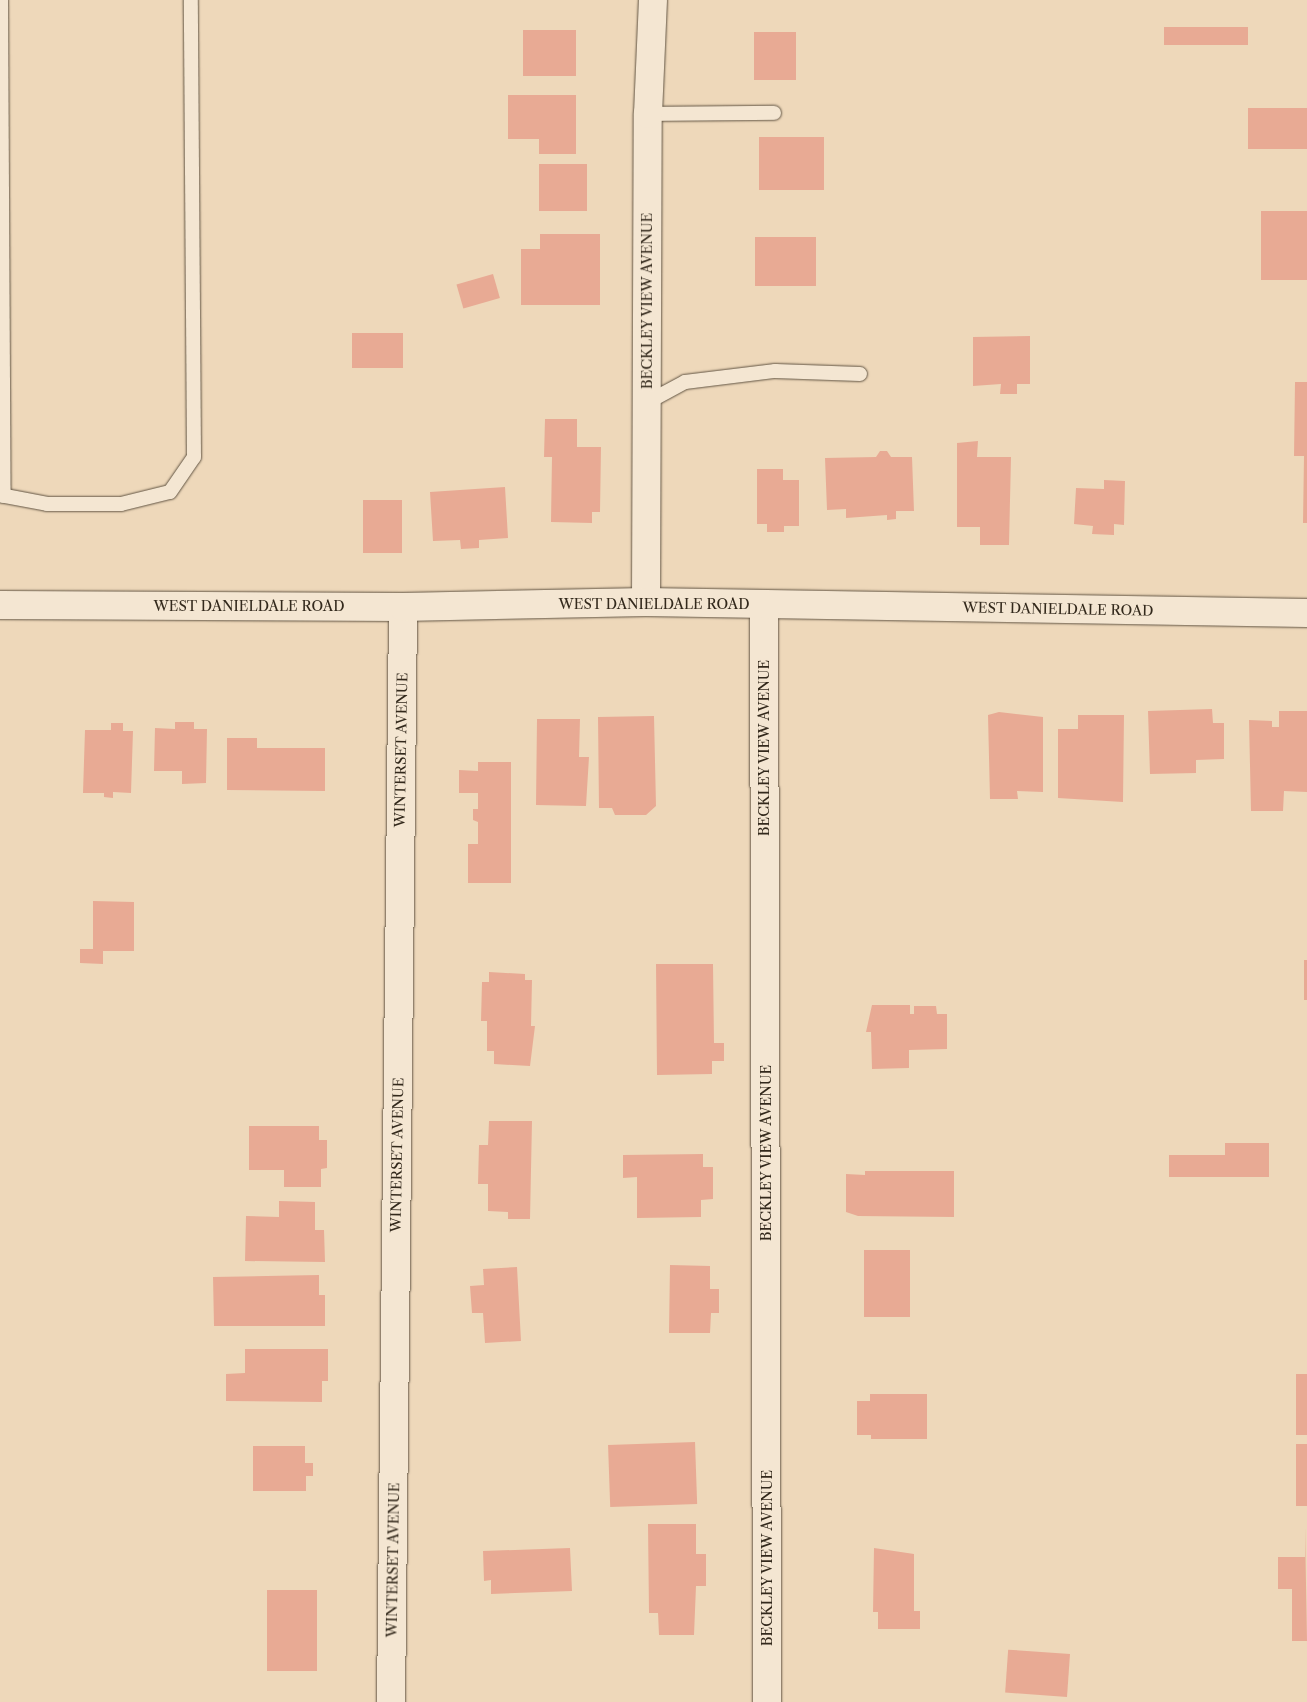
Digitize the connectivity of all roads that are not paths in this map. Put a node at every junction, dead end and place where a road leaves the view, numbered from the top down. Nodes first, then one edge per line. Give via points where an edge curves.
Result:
1 (1, 0) edge
2 (191, 0) edge
3 (652, 0) edge
4 (774, 113) dead end
5 (648, 114) junction
6 (860, 374) dead end
7 (646, 403) junction
8 (2, 496) edge
9 (646, 602) junction
10 (0, 604) edge
11 (764, 604) junction
12 (403, 607) junction
13 (1307, 613) edge
14 (391, 1702) edge
15 (767, 1702) edge

1 - 8 lane
2 - 8 lane via 194,457 170,492 121,504 47,504
3 - 5 street, BECKLEY VIEW AVENUE
4 - 5 lane
5 - 7 street, BECKLEY VIEW AVENUE
6 - 7 lane via 775,371 685,382
7 - 9 street, BECKLEY VIEW AVENUE
9 - 11 street, WEST DANIELDALE ROAD
9 - 12 street, WEST DANIELDALE ROAD
10 - 12 street, WEST DANIELDALE ROAD
11 - 13 street, WEST DANIELDALE ROAD
11 - 15 street, BECKLEY VIEW AVENUE
12 - 14 street, WINTERSET AVENUE

